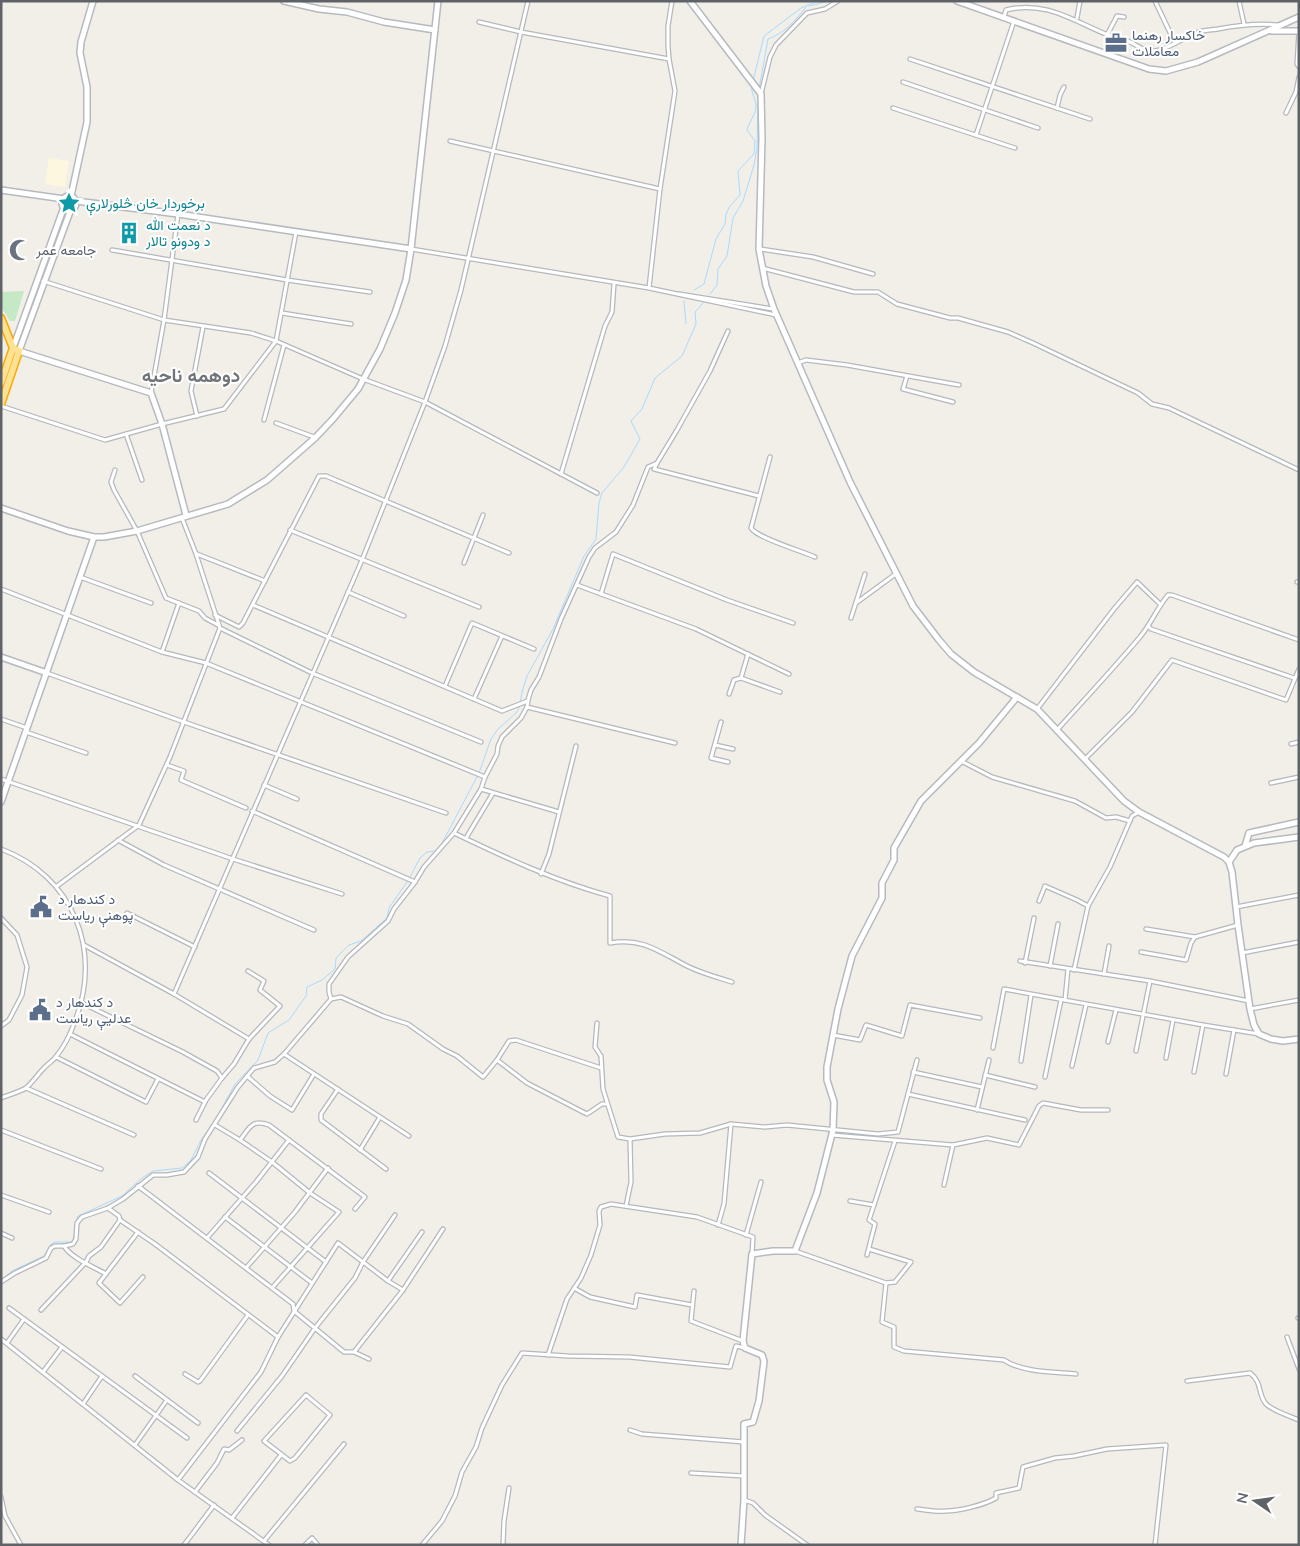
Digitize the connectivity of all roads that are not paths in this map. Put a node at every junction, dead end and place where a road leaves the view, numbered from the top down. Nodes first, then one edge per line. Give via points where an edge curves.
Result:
1 (93, 1) edge
2 (284, 1) edge
3 (438, 1) edge
4 (528, 1) edge
5 (672, 1) edge
6 (690, 1) edge
7 (838, 1) edge
8 (1080, 1) edge
9 (1155, 1) edge
10 (1239, 1) edge
11 (960, 2) edge
12 (1124, 17) dead end
13 (1299, 17) edge
14 (1004, 18) junction
15 (1077, 18) junction
16 (479, 22) dead end
17 (1014, 22) junction
18 (1244, 24) junction
19 (1280, 26) junction
20 (435, 30) junction
21 (1269, 31) junction
22 (1299, 31) edge
23 (521, 32) junction
24 (1107, 35) junction
25 (1175, 43) junction
26 (669, 59) junction
27 (910, 59) dead end
28 (1299, 66) edge
29 (1299, 78) edge
30 (902, 82) dead end
31 (992, 86) junction
32 (1064, 88) dead end
33 (760, 93) junction
34 (893, 108) dead end
35 (1057, 108) junction
36 (984, 110) junction
37 (1286, 113) dead end
38 (1090, 119) dead end
39 (1038, 128) dead end
40 (976, 135) junction
41 (450, 141) dead end
42 (1015, 148) dead end
43 (494, 150) junction
44 (660, 189) junction
45 (1, 190) edge
46 (71, 196) junction
47 (64, 199) junction
48 (76, 201) junction
49 (64, 208) junction
50 (71, 210) junction
51 (178, 214) junction
52 (296, 232) junction
53 (410, 249) junction
54 (759, 249) junction
55 (112, 250) dead end
56 (468, 259) junction
57 (172, 262) junction
58 (762, 268) junction
59 (873, 274) dead end
60 (41, 280) junction
61 (287, 280) junction
62 (614, 284) junction
63 (649, 288) junction
64 (370, 292) dead end
65 (678, 294) junction
66 (774, 309) junction
67 (282, 313) junction
68 (777, 316) junction
69 (1, 318) edge
70 (164, 320) junction
71 (351, 324) dead end
72 (203, 327) junction
73 (728, 331) dead end
74 (276, 341) junction
75 (284, 345) junction
76 (16, 349) junction
77 (798, 362) junction
78 (907, 376) junction
79 (363, 379) junction
80 (1, 383) edge
81 (959, 385) dead end
82 (151, 393) junction
83 (425, 402) junction
84 (953, 402) dead end
85 (1, 405) edge
86 (197, 416) junction
87 (264, 420) dead end
88 (276, 423) dead end
89 (162, 424) junction
90 (126, 434) junction
91 (315, 438) junction
92 (770, 457) dead end
93 (657, 463) junction
94 (115, 470) dead end
95 (1299, 470) edge
96 (561, 474) junction
97 (142, 480) dead end
98 (597, 493) dead end
99 (759, 496) junction
100 (384, 501) junction
101 (1, 508) edge
102 (483, 515) dead end
103 (184, 516) junction
104 (290, 530) junction
105 (137, 531) junction
106 (94, 537) junction
107 (473, 538) junction
108 (509, 553) dead end
109 (196, 554) junction
110 (815, 557) dead end
111 (362, 560) junction
112 (464, 563) dead end
113 (864, 574) dead end
114 (897, 574) junction
115 (80, 577) junction
116 (265, 582) junction
117 (577, 585) junction
118 (1, 589) edge
119 (348, 592) junction
120 (601, 594) junction
121 (151, 603) dead end
122 (178, 603) junction
123 (856, 603) junction
124 (1160, 604) junction
125 (253, 605) junction
126 (479, 607) dead end
127 (66, 614) junction
128 (214, 614) junction
129 (404, 616) dead end
130 (851, 618) dead end
131 (793, 623) dead end
132 (219, 626) junction
133 (1148, 626) junction
134 (328, 636) junction
135 (502, 636) junction
136 (1299, 640) edge
137 (534, 649) dead end
138 (162, 652) junction
139 (748, 654) junction
140 (1, 657) edge
141 (206, 664) junction
142 (1299, 669) edge
143 (47, 672) junction
144 (312, 673) junction
145 (789, 674) dead end
146 (740, 678) junction
147 (1294, 678) junction
148 (444, 686) junction
149 (780, 692) dead end
150 (729, 694) dead end
151 (1017, 697) junction
152 (474, 699) junction
153 (527, 701) junction
154 (300, 702) junction
155 (526, 707) junction
156 (1037, 709) junction
157 (1, 719) edge
158 (184, 722) junction
159 (721, 722) dead end
160 (27, 730) junction
161 (1057, 730) junction
162 (481, 742) dead end
163 (1299, 742) edge
164 (675, 743) dead end
165 (1291, 744) dead end
166 (715, 745) junction
167 (576, 746) dead end
168 (733, 749) dead end
169 (86, 753) dead end
170 (277, 755) junction
171 (1085, 759) junction
172 (961, 761) junction
173 (728, 762) dead end
174 (166, 764) junction
175 (484, 777) junction
176 (1299, 777) edge
177 (1, 779) edge
178 (8, 781) junction
179 (1272, 783) dead end
180 (264, 785) junction
181 (481, 789) junction
182 (493, 792) junction
183 (297, 799) dead end
184 (1, 802) edge
185 (246, 808) dead end
186 (252, 811) junction
187 (559, 812) junction
188 (1139, 812) junction
189 (446, 813) dead end
190 (1130, 821) junction
191 (1299, 822) edge
192 (138, 825) junction
193 (454, 833) junction
194 (1299, 837) edge
195 (466, 838) junction
196 (118, 840) junction
197 (1245, 846) junction
198 (1, 849) edge
199 (233, 859) junction
200 (1229, 862) junction
201 (542, 874) junction
202 (413, 881) junction
203 (57, 886) junction
204 (219, 890) junction
205 (342, 894) dead end
206 (1299, 895) edge
207 (1039, 901) dead end
208 (1088, 906) junction
209 (1236, 907) junction
210 (127, 913) dead end
211 (1, 918) edge
212 (1034, 918) dead end
213 (1058, 924) dead end
214 (1238, 925) junction
215 (1146, 929) dead end
216 (314, 930) dead end
217 (1195, 938) junction
218 (1299, 942) edge
219 (84, 945) junction
220 (1109, 946) dead end
221 (195, 947) junction
222 (1141, 952) dead end
223 (1242, 953) junction
224 (1020, 961) dead end
225 (1026, 962) junction
226 (1050, 966) junction
227 (1068, 969) junction
228 (1074, 970) junction
229 (248, 971) dead end
230 (1104, 974) junction
231 (1150, 981) junction
232 (732, 982) dead end
233 (174, 994) junction
234 (1031, 995) junction
235 (331, 999) junction
236 (1063, 1000) junction
237 (1299, 1000) edge
238 (1250, 1001) junction
239 (82, 1003) junction
240 (1086, 1004) junction
241 (1250, 1009) junction
242 (1116, 1010) junction
243 (1144, 1014) junction
244 (980, 1018) dead end
245 (1173, 1020) junction
246 (597, 1023) dead end
247 (1, 1026) edge
248 (1203, 1026) junction
249 (1234, 1030) junction
250 (70, 1034) junction
251 (1259, 1034) junction
252 (833, 1035) junction
253 (249, 1039) junction
254 (1299, 1039) edge
255 (1108, 1042) dead end
256 (993, 1048) dead end
257 (1136, 1051) dead end
258 (284, 1054) junction
259 (56, 1057) junction
260 (1166, 1058) dead end
261 (497, 1060) junction
262 (917, 1060) dead end
263 (989, 1060) dead end
264 (1020, 1061) dead end
265 (1072, 1066) dead end
266 (602, 1068) junction
267 (914, 1072) junction
268 (1194, 1072) dead end
269 (314, 1074) junction
270 (1226, 1074) dead end
271 (985, 1075) junction
272 (247, 1076) junction
273 (1046, 1077) dead end
274 (222, 1078) junction
275 (158, 1079) junction
276 (982, 1087) junction
277 (1035, 1087) dead end
278 (26, 1088) junction
279 (338, 1089) junction
280 (908, 1094) junction
281 (1, 1098) edge
282 (205, 1102) junction
283 (606, 1104) junction
284 (977, 1110) junction
285 (1108, 1110) dead end
286 (380, 1116) junction
287 (196, 1120) dead end
288 (1025, 1120) dead end
289 (731, 1124) junction
290 (215, 1125) junction
291 (1, 1130) edge
292 (832, 1132) junction
293 (134, 1135) dead end
294 (409, 1136) dead end
295 (630, 1139) junction
296 (240, 1140) junction
297 (289, 1140) junction
298 (895, 1141) junction
299 (953, 1145) junction
300 (360, 1150) junction
301 (272, 1162) junction
302 (328, 1168) junction
303 (101, 1169) dead end
304 (386, 1169) dead end
305 (209, 1173) dead end
306 (761, 1182) dead end
307 (944, 1185) dead end
308 (138, 1186) junction
309 (310, 1193) junction
310 (1, 1195) edge
311 (242, 1198) junction
312 (850, 1201) dead end
313 (874, 1205) junction
314 (626, 1206) junction
315 (108, 1208) junction
316 (355, 1209) dead end
317 (49, 1212) dead end
318 (395, 1215) dead end
319 (225, 1217) junction
320 (120, 1220) junction
321 (718, 1225) junction
322 (281, 1228) junction
323 (443, 1230) dead end
324 (138, 1232) junction
325 (422, 1232) dead end
326 (1, 1233) edge
327 (746, 1235) junction
328 (12, 1238) dead end
329 (207, 1238) junction
330 (64, 1246) junction
331 (265, 1247) junction
332 (307, 1248) junction
333 (869, 1249) junction
334 (795, 1251) junction
335 (752, 1254) junction
336 (868, 1255) dead end
337 (86, 1262) junction
338 (326, 1262) junction
339 (363, 1262) junction
340 (291, 1267) junction
341 (246, 1268) junction
342 (106, 1274) junction
343 (143, 1277) dead end
344 (388, 1281) junction
345 (1, 1282) edge
346 (312, 1283) junction
347 (886, 1283) junction
348 (272, 1288) junction
349 (574, 1288) junction
350 (402, 1290) junction
351 (694, 1292) dead end
352 (692, 1305) junction
353 (9, 1308) dead end
354 (41, 1310) dead end
355 (294, 1311) junction
356 (248, 1315) junction
357 (24, 1319) junction
358 (315, 1328) junction
359 (278, 1337) junction
360 (1287, 1337) dead end
361 (1, 1340) edge
362 (743, 1341) junction
363 (6, 1343) junction
364 (62, 1347) junction
365 (745, 1348) junction
366 (354, 1352) junction
367 (548, 1355) junction
368 (369, 1359) dead end
369 (1299, 1369) edge
370 (43, 1372) junction
371 (185, 1374) dead end
372 (1076, 1374) dead end
373 (102, 1376) junction
374 (135, 1376) dead end
375 (1187, 1381) dead end
376 (167, 1400) junction
377 (83, 1404) junction
378 (156, 1416) junction
379 (1299, 1420) edge
380 (198, 1423) dead end
381 (237, 1430) dead end
382 (630, 1430) dead end
383 (187, 1438) dead end
384 (242, 1440) dead end
385 (744, 1442) junction
386 (344, 1444) dead end
387 (135, 1445) junction
388 (281, 1455) junction
389 (691, 1473) dead end
390 (744, 1476) junction
391 (178, 1480) junction
392 (509, 1488) dead end
393 (195, 1492) junction
394 (1, 1498) edge
395 (744, 1500) junction
396 (214, 1505) junction
397 (918, 1509) dead end
398 (3, 1517) edge
399 (232, 1518) junction
400 (264, 1541) junction
401 (21, 1545) edge
402 (184, 1545) edge
403 (269, 1545) edge
404 (305, 1545) edge
405 (318, 1545) edge
406 (422, 1545) edge
407 (503, 1545) edge
408 (741, 1545) edge
409 (807, 1545) edge
410 (1155, 1545) edge

1 - 46 main road via 80,53 87,86 87,122
2 - 20 main road
3 - 20 main road
4 - 23 street
5 - 26 street via 668,26
6 - 33 main road
7 - 33 street via 807,13 776,44
8 - 15 street
9 - 25 street
10 - 18 street
11 - 14 main road
12 - 24 street via 1116,16
13 - 19 main road
14 - 15 street via 1006,10 1030,4 1045,5
14 - 17 main road
15 - 24 street
16 - 23 street
17 - 21 main road via 1149,69 1166,71 1198,62
17 - 31 street
18 - 19 street
18 - 25 street via 1199,32
19 - 21 main road
20 - 53 main road
21 - 22 main road
22 - 28 street
23 - 26 street
23 - 43 street
24 - 25 street via 1152,51
26 - 44 street via 675,91
27 - 31 street
29 - 37 street
30 - 36 street
31 - 35 street
31 - 36 street
32 - 35 street
33 - 54 main road
34 - 40 street
35 - 38 street
36 - 39 street
36 - 40 street
40 - 42 street
41 - 43 street
43 - 44 street
43 - 56 street
44 - 63 street
45 - 47 main road
46 - 47 main road
46 - 48 main road
47 - 49 main road
48 - 50 main road
48 - 51 main road
49 - 50 main road
49 - 60 main road
50 - 60 main road
51 - 52 main road
51 - 57 street
52 - 53 main road
52 - 61 street
53 - 56 street
53 - 79 main road via 406,280 396,313
54 - 58 main road
54 - 59 street via 812,257
55 - 57 street
56 - 62 street
56 - 83 street via 445,346
57 - 61 street
57 - 70 street
58 - 66 main road
58 - 95 street via 854,292 878,292 898,304 1008,332 1138,393 1152,404 1169,408
60 - 70 street
60 - 76 main road
61 - 64 street
61 - 67 street
62 - 63 street
62 - 96 street via 612,312
63 - 65 street
65 - 66 street
65 - 68 street
66 - 68 main road
67 - 71 street
67 - 74 street
68 - 77 main road
69 - 76 highway
70 - 72 street
70 - 82 street
72 - 74 street via 252,333
72 - 86 street via 191,391
73 - 93 street via 710,371
74 - 75 street
74 - 86 street via 224,410
75 - 79 street
75 - 87 street
76 - 80 highway
76 - 82 main road
76 - 85 highway
77 - 78 street via 847,364
77 - 114 main road via 850,482
78 - 81 street
78 - 84 street via 903,389
79 - 83 street
79 - 91 main road
82 - 89 main road
83 - 96 street
83 - 100 street
85 - 90 street via 105,440
86 - 89 street
88 - 91 street
89 - 90 street
89 - 103 main road
90 - 97 street
91 - 103 main road via 267,480 228,504
92 - 99 street
93 - 99 street via 654,469
93 - 117 street via 648,467 633,506 616,532 595,548
94 - 105 street via 111,482
96 - 98 street
99 - 110 street via 753,531
100 - 104 street via 326,476 319,476
100 - 107 street
100 - 111 street
101 - 106 main road
102 - 107 street
103 - 105 main road
103 - 109 street
104 - 111 street
104 - 116 street
105 - 106 main road
105 - 122 street via 164,595
106 - 115 main road
107 - 108 street
107 - 112 street
109 - 116 street
109 - 128 street
111 - 119 street
111 - 126 street
113 - 123 street
114 - 123 street
114 - 151 main road via 913,606 951,654 974,672
115 - 121 street
115 - 127 main road
116 - 125 street
117 - 120 street
117 - 153 street
118 - 127 street
119 - 129 street
119 - 134 street
120 - 131 street via 613,554
120 - 139 street via 696,629
122 - 132 street via 199,611 204,618
122 - 138 street
123 - 130 street
124 - 133 street
124 - 136 street via 1172,595
124 - 156 street via 1137,582
125 - 128 street via 239,627
125 - 134 street
127 - 138 street
127 - 143 main road
128 - 132 street
132 - 141 street
132 - 144 street
133 - 147 street
133 - 161 street
134 - 144 street
134 - 148 street
135 - 137 street
135 - 148 street via 472,623
135 - 152 street
138 - 141 street
139 - 145 street
139 - 146 street
140 - 143 main road
141 - 154 street
141 - 158 street
142 - 147 street
143 - 158 street
143 - 160 main road
144 - 154 street
144 - 162 street
146 - 149 street
146 - 150 street via 734,680
147 - 171 street via 1286,700 1172,660 1132,712
148 - 152 street
151 - 156 main road
151 - 172 main road
152 - 153 street via 502,711
153 - 155 street
154 - 170 street
154 - 175 street
155 - 164 street
155 - 175 street via 521,718 502,737
156 - 161 main road
157 - 160 street
158 - 170 street
158 - 174 street
159 - 166 street
160 - 169 street
160 - 178 main road
161 - 171 main road
163 - 165 street
166 - 168 street
166 - 173 street via 711,759
167 - 187 street
170 - 180 street
170 - 189 street
171 - 188 main road via 1124,801
172 - 190 street via 992,777 1075,801 1106,818
172 - 252 main road via 921,801 894,848 894,860 882,883 882,898 852,956
174 - 185 street via 184,771 181,780
174 - 192 street
175 - 181 street
176 - 179 street
177 - 178 street
178 - 184 main road
178 - 192 street
180 - 183 street
180 - 186 street
181 - 182 street
181 - 193 street
182 - 187 street
182 - 195 street
186 - 199 street
186 - 202 street
187 - 201 street
188 - 190 street
188 - 200 main road via 1210,848
190 - 208 street
191 - 197 main road via 1249,833
192 - 196 street
192 - 199 street
193 - 195 street
193 - 202 street
194 - 197 main road
195 - 201 street
196 - 203 street
196 - 204 street
197 - 200 main road via 1237,850
198 - 203 street via 18,855
199 - 204 street
199 - 205 street
200 - 209 main road
201 - 232 street via 610,896 610,943 631,941 643,944 704,974
202 - 235 street via 388,921 348,957 329,984
203 - 219 street
204 - 216 street
204 - 221 street
206 - 209 street
207 - 208 street via 1045,886
208 - 228 street
209 - 214 main road
210 - 221 street
211 - 247 street via 17,935 27,967 22,994 9,1020
212 - 225 street
213 - 226 street
214 - 217 street
214 - 223 main road
215 - 217 street
217 - 222 street via 1186,960
218 - 223 street
219 - 233 street
219 - 239 street via 86,961
220 - 230 street
221 - 233 street
223 - 238 main road
224 - 225 street
225 - 226 street
226 - 227 street
227 - 228 street
227 - 236 street
228 - 230 street
229 - 253 street via 264,981 260,990 280,1006
230 - 231 street
231 - 238 street
231 - 243 street
233 - 253 street
234 - 236 street
234 - 256 street via 1003,990
234 - 264 street
235 - 258 street
235 - 261 street via 341,997 408,1024 483,1076
236 - 240 street
236 - 273 street
237 - 241 street
238 - 241 main road
239 - 250 street
239 - 274 street via 183,1052 217,1071
240 - 242 street
240 - 265 street
241 - 251 main road
242 - 243 street
242 - 255 street
243 - 245 street
243 - 257 street
244 - 252 street via 910,1004 902,1036 866,1026 860,1040
245 - 248 street
245 - 260 street
246 - 266 street via 595,1047 601,1056
248 - 249 street
248 - 268 street
249 - 251 street
249 - 270 street
250 - 259 street
250 - 275 street
251 - 254 main road via 1283,1041
252 - 292 main road via 827,1067 827,1080 834,1102
253 - 274 street
258 - 269 street
258 - 272 street via 275,1062 254,1068
259 - 275 street via 146,1102
259 - 278 street
261 - 266 street via 509,1041 516,1040
261 - 283 street via 527,1083 587,1114
262 - 267 street
263 - 271 street
266 - 283 street
267 - 276 street
267 - 280 street
269 - 272 street via 292,1110
269 - 279 street
271 - 276 street
271 - 277 street
272 - 290 street
274 - 282 street
275 - 282 street
276 - 284 street
278 - 281 street
278 - 293 street
279 - 286 street
279 - 300 street via 321,1114 321,1120
280 - 284 street
280 - 292 street via 898,1132
282 - 287 street
283 - 295 street via 618,1137
284 - 288 street
285 - 299 street via 1081,1110 1043,1103 1020,1144 987,1138
286 - 294 street
286 - 300 street
289 - 292 street via 787,1125
289 - 295 street via 700,1133
289 - 321 street via 724,1204
290 - 296 street
290 - 308 street via 198,1157 184,1172 153,1175
291 - 303 street
292 - 298 street
292 - 334 main road via 817,1193
295 - 314 street via 630,1182
296 - 297 street via 253,1124 260,1122
296 - 301 street
297 - 301 street
297 - 302 street
298 - 299 street
298 - 313 street
299 - 307 street
300 - 304 street
301 - 309 street
301 - 311 street
302 - 309 street
302 - 316 street via 364,1197
305 - 311 street
306 - 327 street
308 - 315 street
308 - 329 street
309 - 322 street
309 - 332 street via 339,1212
310 - 317 street
311 - 319 street
311 - 322 street
312 - 313 street
313 - 333 street via 870,1220 875,1224
314 - 321 street via 696,1217
314 - 349 street via 611,1204 599,1210 600,1224 594,1247
315 - 320 street
315 - 330 street via 82,1217 77,1223 73,1244
318 - 339 street
319 - 329 street
319 - 331 street
320 - 324 street
320 - 337 street via 102,1247
321 - 327 street
322 - 331 street
322 - 332 street
323 - 350 street
324 - 342 street
324 - 356 street
325 - 344 street
326 - 328 street
327 - 335 street via 753,1237
329 - 341 street
330 - 337 street via 77,1259
330 - 345 street via 51,1248 46,1258
331 - 340 street
331 - 341 street
332 - 338 street
332 - 340 street
333 - 336 street
333 - 347 street via 911,1262 895,1282
334 - 335 main road
334 - 347 street
335 - 362 main road
337 - 342 street
337 - 354 street
338 - 339 street via 338,1243
338 - 346 street
339 - 344 street
339 - 358 street via 356,1278
340 - 346 street
340 - 348 street
341 - 348 street
342 - 343 street via 99,1284 119,1303
344 - 350 street
346 - 355 street
347 - 372 street via 882,1322 894,1328 894,1347 904,1351 1004,1360 1011,1365 1046,1372
348 - 355 street via 293,1304
349 - 352 street via 590,1298 635,1307 637,1296
349 - 367 street
350 - 366 street
351 - 352 street
352 - 362 street via 691,1321
353 - 357 street
355 - 358 street
355 - 359 street
356 - 359 street
356 - 371 street via 200,1381
357 - 363 street
357 - 364 street
358 - 366 street via 344,1352
358 - 381 street via 282,1376
359 - 391 street via 261,1372
360 - 369 street
361 - 363 street
362 - 365 main road
363 - 370 street
364 - 370 street
364 - 373 street
365 - 367 street via 736,1346 730,1367 629,1357
365 - 385 main road via 762,1355 764,1362 759,1401 753,1422 744,1424
366 - 368 street
367 - 406 street via 522,1352 502,1384 442,1521
370 - 377 street
373 - 377 street
373 - 378 street
374 - 376 street
375 - 379 street via 1250,1373 1258,1379 1266,1404
376 - 378 street
376 - 380 street
377 - 387 street
378 - 383 street
378 - 387 street
382 - 385 street via 642,1434
384 - 393 street via 229,1450 224,1449
385 - 390 main road
386 - 400 street
387 - 391 street
388 - 388 street via 290,1460 294,1458 330,1415 306,1395 264,1442
388 - 399 street
389 - 390 street
390 - 395 main road
391 - 393 street
392 - 407 street
393 - 396 street
394 - 398 street
395 - 408 main road
395 - 409 street via 753,1503
396 - 399 street
396 - 402 street
397 - 410 street via 946,1511 993,1500 996,1493 1019,1488 1023,1467 1055,1458 1107,1449 1166,1446
398 - 401 street
399 - 400 street
400 - 403 street
404 - 405 street via 312,1538

